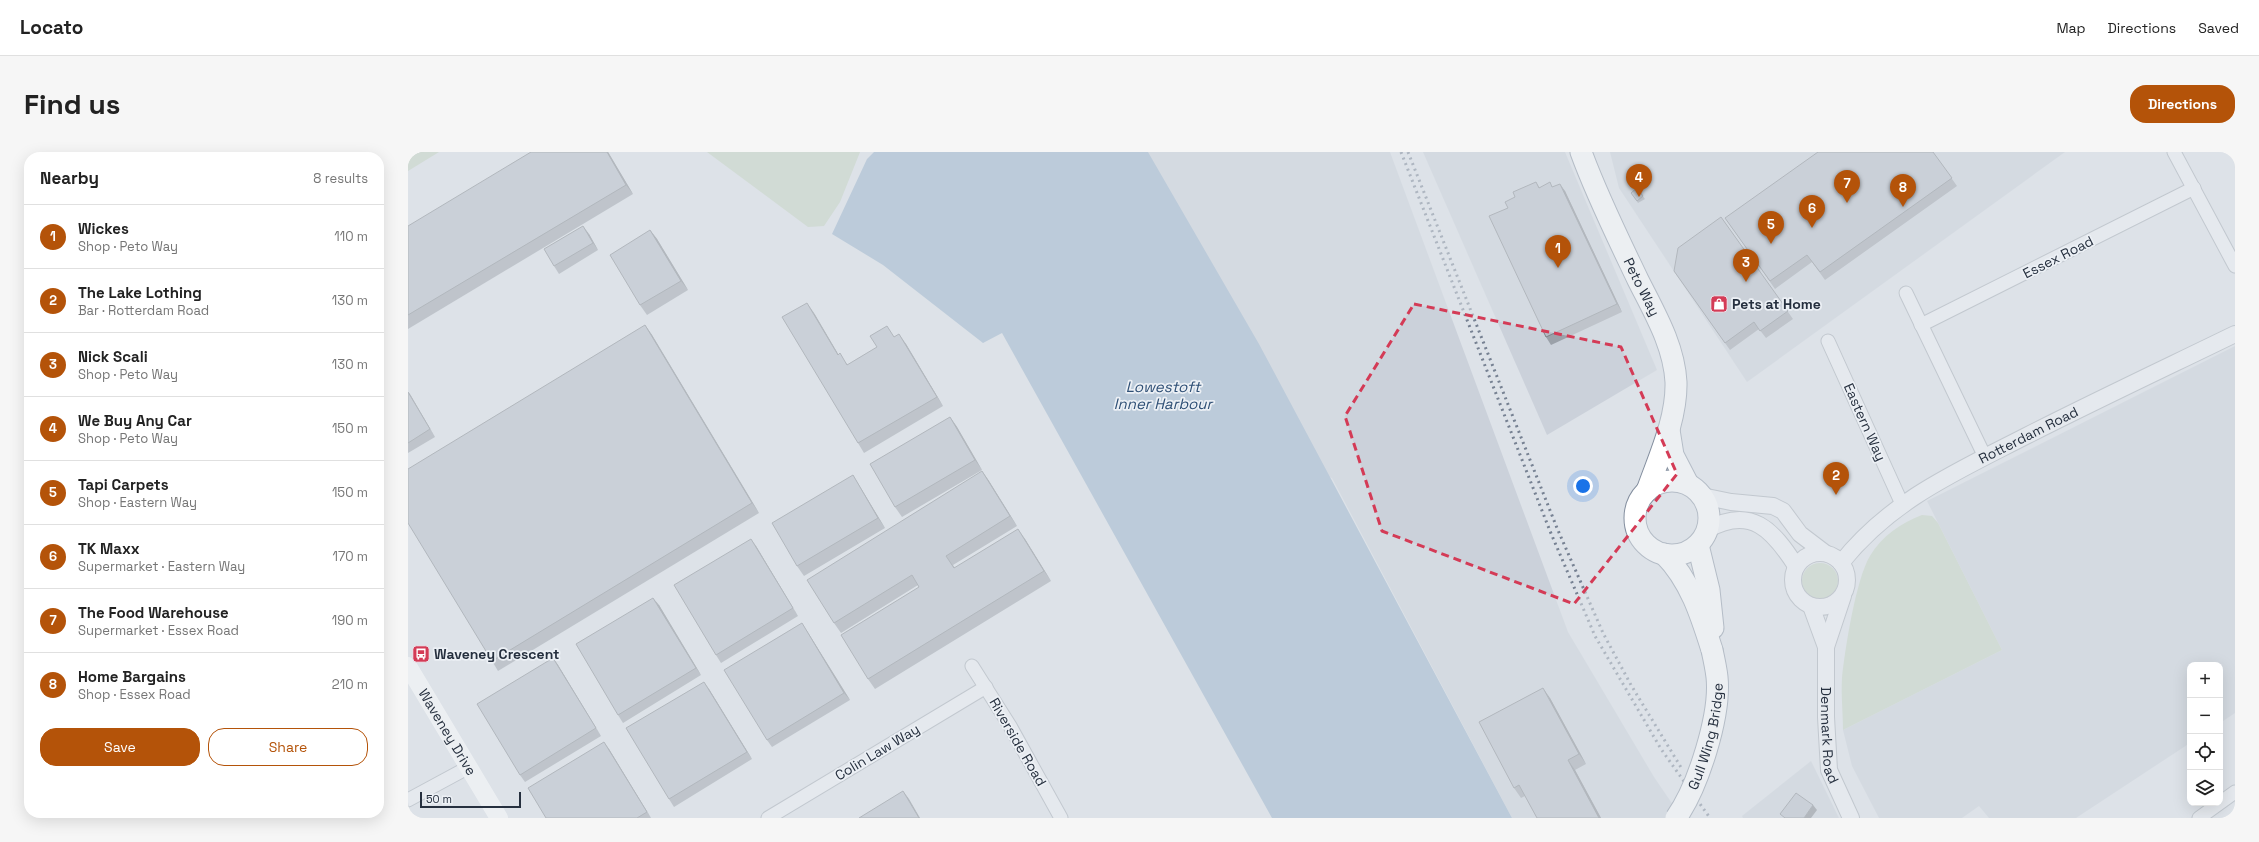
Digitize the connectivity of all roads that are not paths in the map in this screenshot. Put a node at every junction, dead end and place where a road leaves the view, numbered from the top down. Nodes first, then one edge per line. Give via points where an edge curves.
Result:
1 (1581, 152) edge
2 (2174, 152) edge
3 (2194, 188) junction
4 (2235, 266) edge
5 (1906, 293) dead end
6 (1921, 325) junction
7 (2235, 334) edge
8 (1828, 341) dead end
9 (1669, 427) junction
10 (1985, 457) junction
11 (1695, 490) junction
12 (1647, 491) junction
13 (1902, 504) junction
14 (1702, 537) junction
15 (1825, 553) junction
16 (1664, 554) junction
17 (1841, 563) junction
18 (1796, 566) junction
19 (1843, 596) junction
20 (1811, 606) junction
21 (1826, 647) junction
22 (1712, 650) junction
23 (408, 666) edge
24 (972, 666) dead end
25 (986, 687) junction
26 (469, 767) junction
27 (2235, 792) edge
28 (408, 800) edge
29 (499, 818) edge
30 (768, 818) edge
31 (1062, 818) edge
32 (1676, 818) edge
33 (1851, 818) edge
34 (2199, 818) edge

1 - 9 highway, Peto Way via 1595,191 1669,347 1676,382
2 - 3 street
3 - 4 street
3 - 6 street, Essex Road
5 - 6 street
6 - 10 street
7 - 10 street, Rotterdam Road
8 - 13 street, Eastern Way
9 - 11 highway, Peto Way via 1673,455
9 - 12 highway, Peto Way
10 - 13 street, Rotterdam Road
11 - 12 highway via 1677,481 1666,481 1656,484
11 - 14 highway via 1708,507 1710,518
11 - 15 street via 1731,502 1773,506 1783,511 1800,534
12 - 16 highway via 1636,510 1637,527 1645,542
13 - 17 street, Rotterdam Road via 1877,523
14 - 16 highway via 1688,551
14 - 18 street via 1722,522 1740,519 1752,521 1767,528
14 - 22 highway via 1713,620
15 - 17 street
15 - 18 street via 1814,553
16 - 22 highway via 1678,568 1688,584
17 - 19 street via 1847,579
18 - 20 street via 1793,580 1796,594
19 - 20 street via 1829,606
19 - 21 street, Denmark Road
20 - 21 street, Denmark Road
21 - 33 street, Denmark Road via 1829,770
22 - 32 highway, Gull Wing Bridge, bridge via 1717,678 1716,704 1710,736 1698,773
23 - 26 main road, Waveney Drive
24 - 25 street, Riverside Road
25 - 30 street, Colin Law Way
25 - 31 street, Riverside Road
26 - 28 street
26 - 29 main road, Waveney Drive
27 - 34 street

